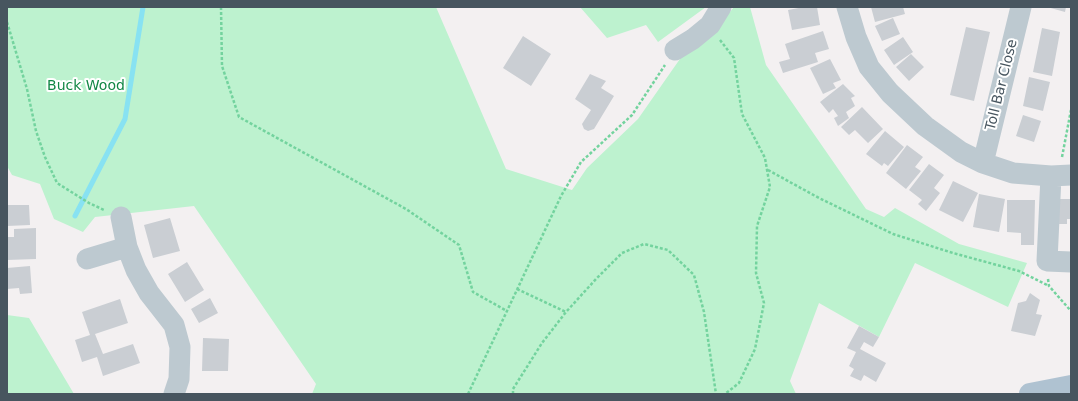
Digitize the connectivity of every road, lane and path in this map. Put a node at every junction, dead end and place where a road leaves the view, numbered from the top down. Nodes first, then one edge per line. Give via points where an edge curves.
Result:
1 (221, 7) edge
2 (721, 7) edge
3 (847, 7) edge
4 (1021, 7) edge
5 (7, 22) edge
6 (710, 25) junction
7 (676, 50) joint
8 (1071, 110) edge
9 (983, 163) junction
10 (768, 170) junction
11 (1060, 176) edge
12 (121, 217) joint
13 (127, 247) junction
14 (87, 259) dead end
15 (1047, 261) junction
16 (1071, 262) edge
17 (1049, 286) junction
18 (517, 289) junction
19 (507, 311) junction
20 (1071, 311) edge
21 (566, 312) junction
22 (1071, 386) edge
23 (174, 394) edge
24 (468, 394) edge
25 (513, 394) edge
26 (716, 394) edge
27 (725, 394) edge
28 (1030, 394) edge

1 - 19 path via 222,66 239,117 406,209 459,245 473,292
2 - 6 street
3 - 9 street via 868,67 890,93 925,126 961,152
4 - 9 street, Toll Bar Close
5 - 12 path via 27,89 36,131 57,183 89,203
6 - 7 street
6 - 10 path via 734,58 742,114 765,158
7 - 18 path via 632,115 581,162 561,196
8 - 11 path
9 - 11 street via 1013,173
10 - 17 path via 893,234 1019,271
10 - 27 path via 770,187 757,226 756,273 764,303 755,350 739,383
11 - 15 street
12 - 13 street
13 - 14 street
13 - 23 street via 149,293 174,325 180,347 179,379
15 - 16 street
15 - 17 path
17 - 20 path
18 - 19 path
18 - 21 path
19 - 24 path
21 - 25 path via 512,389
21 - 26 path via 622,253 644,244 668,250 694,275 704,312
22 - 28 main road

